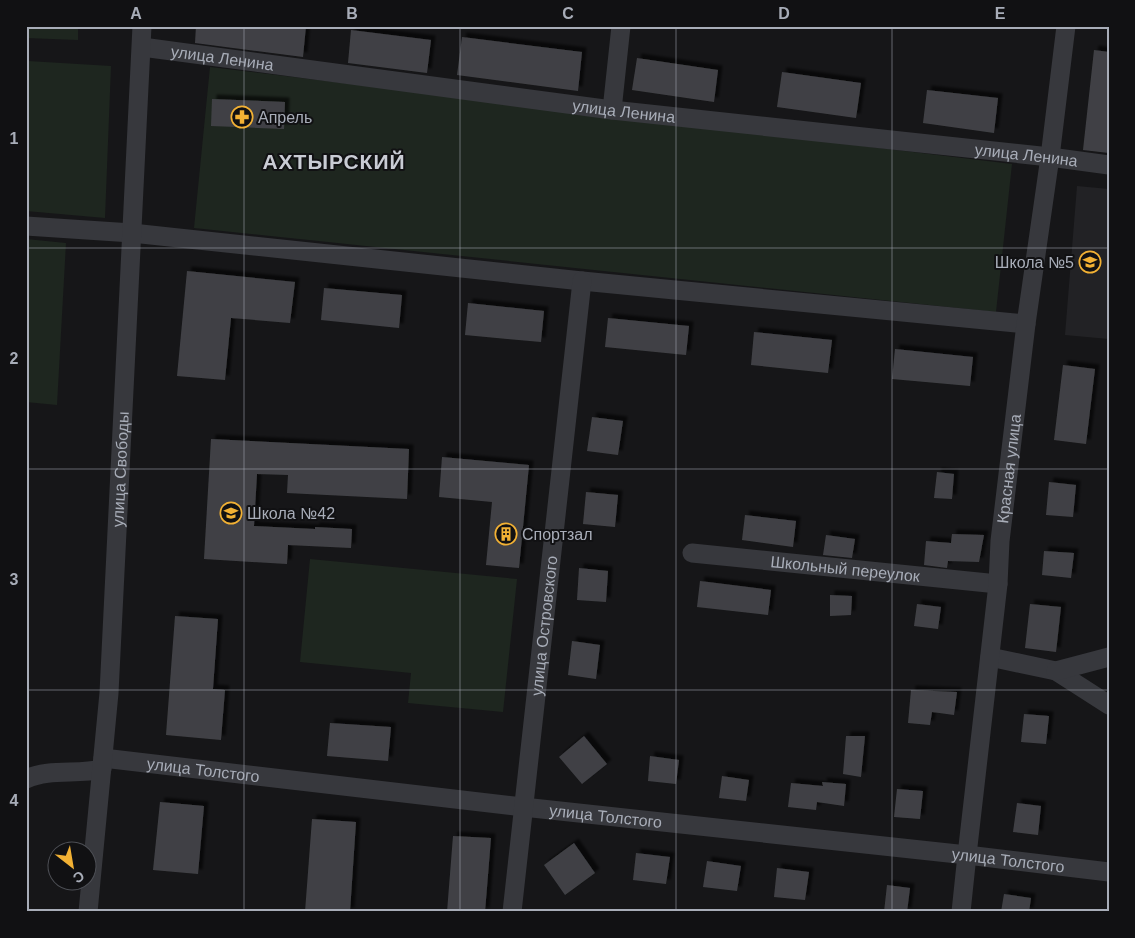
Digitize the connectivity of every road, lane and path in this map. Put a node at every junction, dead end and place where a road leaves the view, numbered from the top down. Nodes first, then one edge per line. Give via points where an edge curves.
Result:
1 (142, 26) edge
2 (621, 26) edge
3 (1066, 26) edge
4 (142, 47) junction
5 (612, 110) junction
6 (1050, 157) junction
7 (1109, 165) edge
8 (26, 226) edge
9 (132, 233) junction
10 (582, 281) junction
11 (1026, 324) junction
12 (692, 554) dead end
13 (998, 584) junction
14 (990, 657) junction
15 (1109, 657) edge
16 (1056, 671) junction
17 (1109, 705) edge
18 (103, 763) junction
19 (26, 779) edge
20 (523, 807) junction
21 (967, 855) junction
22 (1109, 872) edge
23 (88, 912) edge
24 (512, 912) edge
25 (961, 912) edge

1 - 4 street, улица Свободы
2 - 5 street
3 - 6 street, Красная улица
4 - 5 street, улица Ленина
4 - 9 street, улица Свободы
5 - 6 street, улица Ленина
6 - 7 street, улица Ленина
6 - 11 street, Красная улица
8 - 9 street
9 - 10 street
9 - 18 street, улица Свободы
10 - 11 street
10 - 20 street, улица Островского
11 - 13 street, Красная улица via 1000,541
12 - 13 street, Школьный переулок
13 - 14 street, Красная улица
14 - 16 street
14 - 21 street, Красная улица
15 - 16 street
16 - 17 street
18 - 19 street, улица Толстого via 90,771 54,772
18 - 20 street, улица Толстого
18 - 23 street, улица Свободы
20 - 21 street, улица Толстого
20 - 24 street, улица Островского
21 - 22 street, улица Толстого
21 - 25 street, Красная улица

